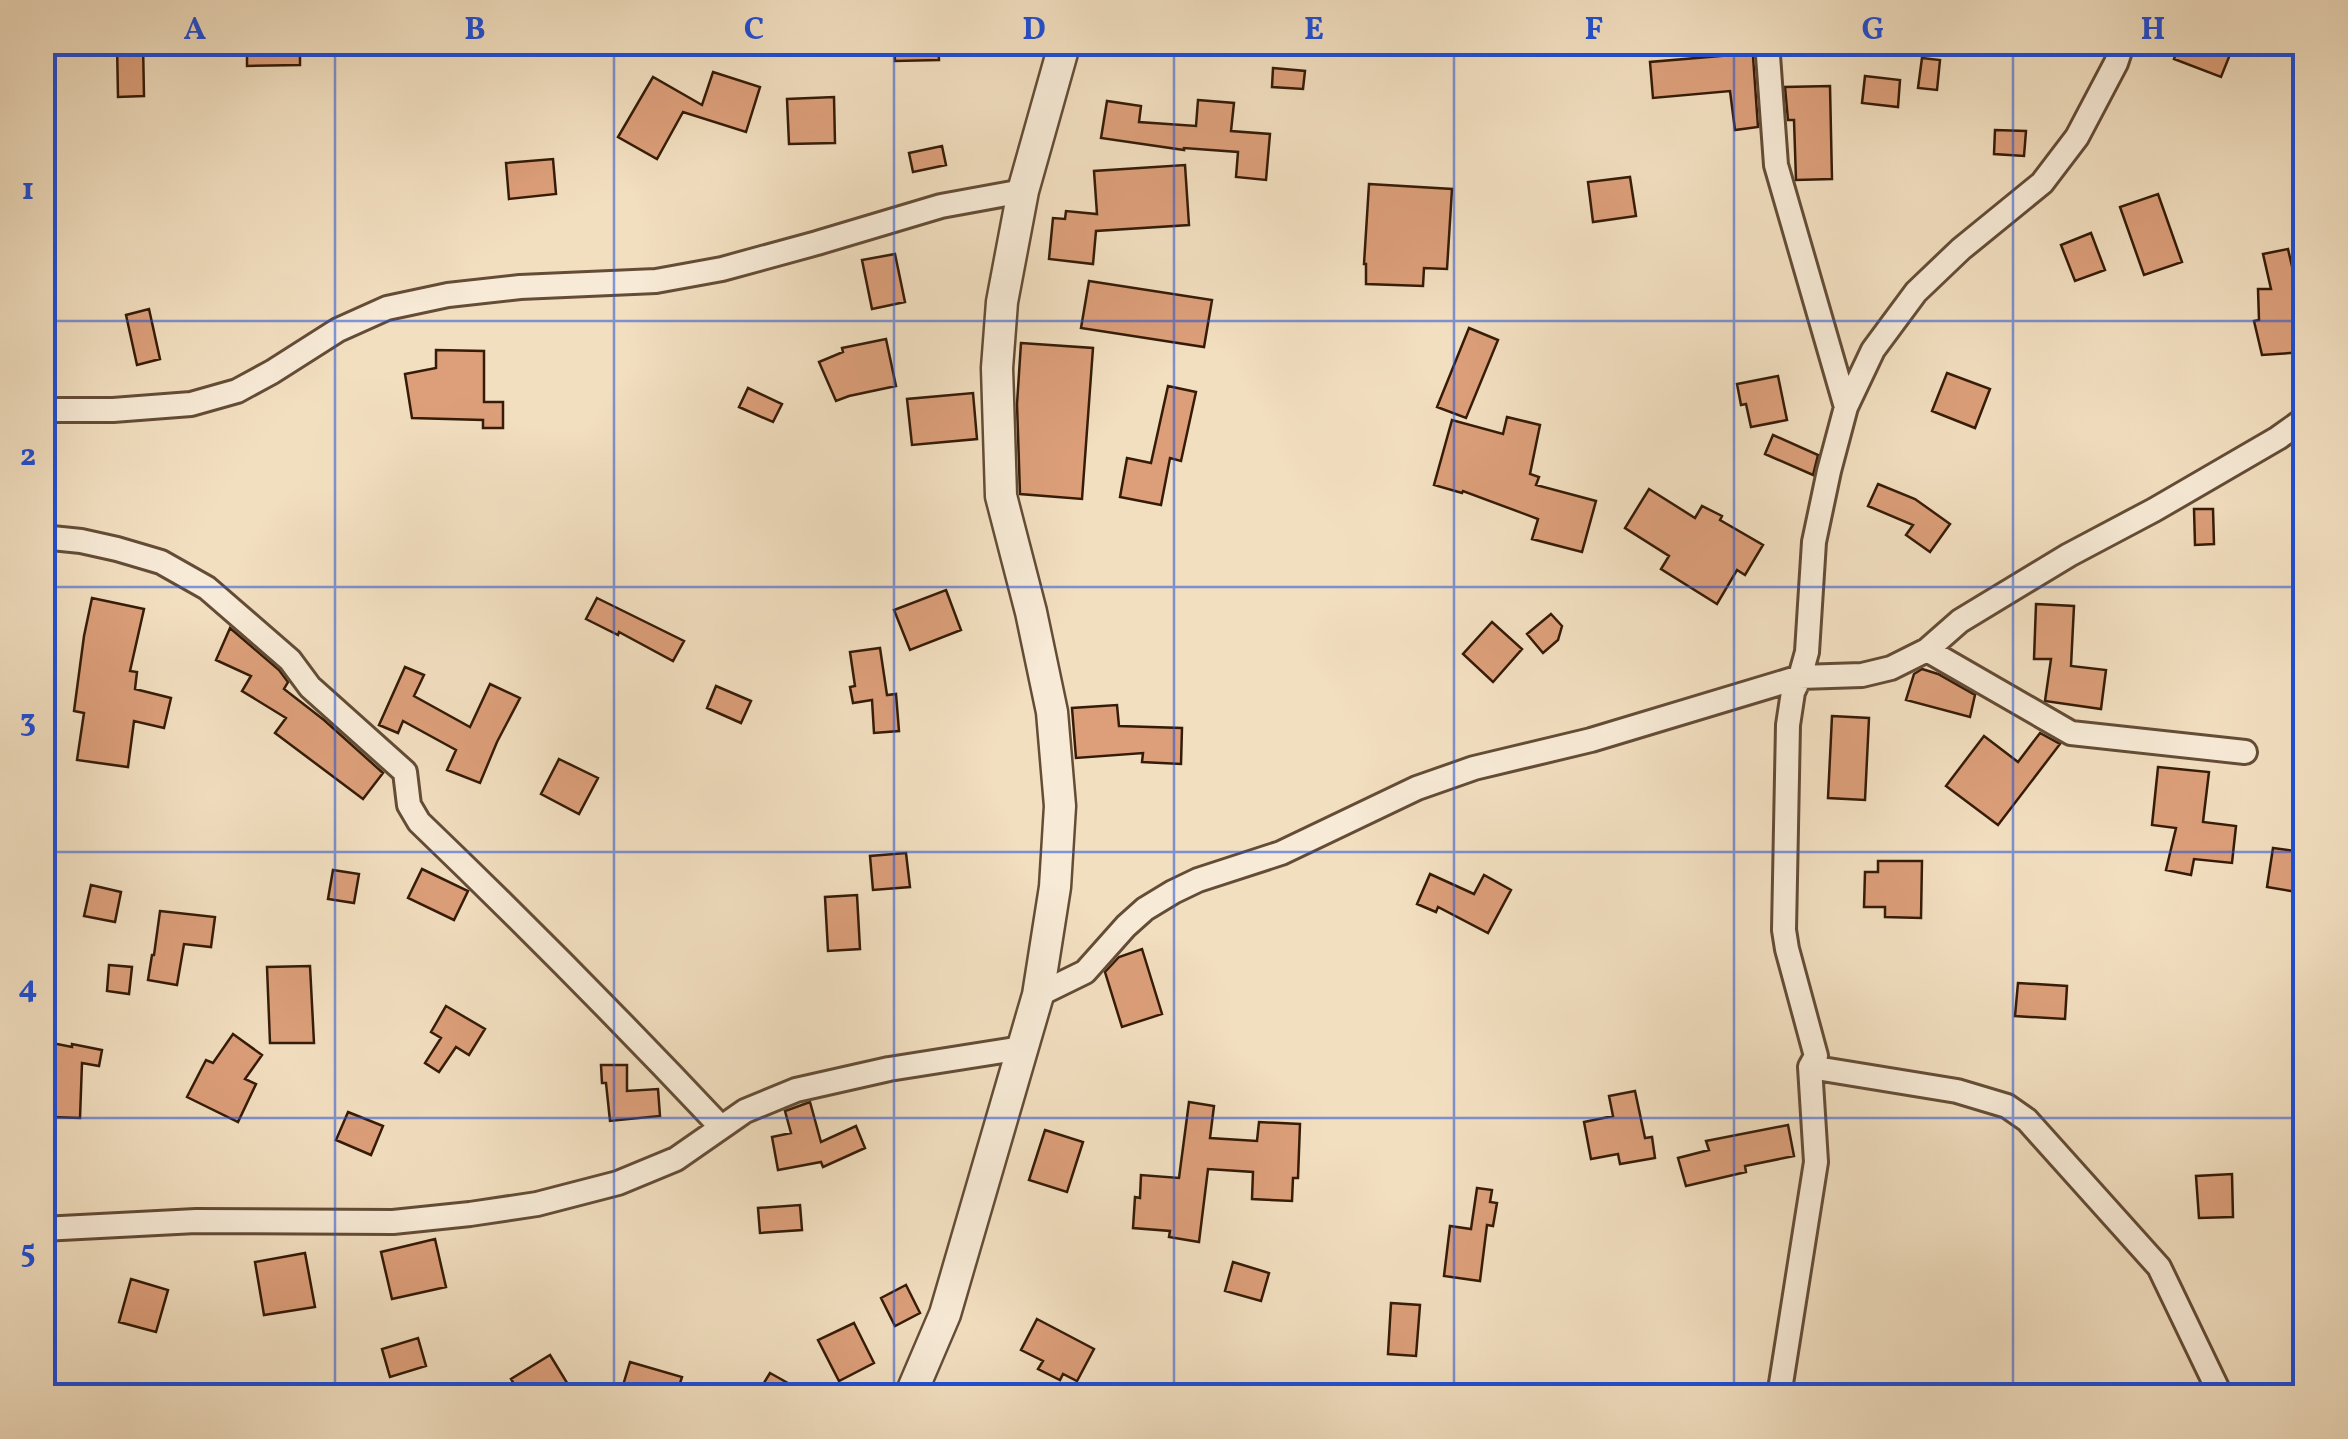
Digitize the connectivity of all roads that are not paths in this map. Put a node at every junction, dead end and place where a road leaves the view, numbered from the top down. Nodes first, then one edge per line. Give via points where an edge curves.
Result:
1 (1065, 42) edge
2 (1767, 42) edge
3 (2123, 42) edge
4 (1023, 192) junction
5 (1846, 407) junction
6 (42, 410) edge
7 (2306, 418) edge
8 (42, 536) edge
9 (1927, 650) junction
10 (1800, 677) junction
11 (2245, 752) dead end
12 (1038, 994) junction
13 (1022, 1048) junction
14 (1810, 1068) junction
15 (720, 1126) junction
16 (42, 1230) edge
17 (910, 1396) edge
18 (1779, 1396) edge
19 (2221, 1396) edge

1 - 4 street
2 - 5 street via 1776,165
3 - 5 street via 2076,137 2042,183 1916,292 1873,350
4 - 6 street via 941,206 656,281 448,294 387,308 237,391 191,404
4 - 12 street via 997,368 1000,496 1052,712 1060,806
5 - 10 street via 1814,542
7 - 9 street via 2069,554 1960,621
8 - 15 street via 161,562 207,588 290,660 310,688 405,772 418,822
9 - 10 street via 1862,675
9 - 11 street via 2072,733
10 - 12 street via 1417,788 1281,853 1172,892 1126,926 1085,972
10 - 14 street via 1789,706 1784,930 1816,1056
12 - 13 street
13 - 15 street via 796,1090
13 - 17 street via 945,1314
14 - 18 street via 1816,1162
14 - 19 street via 1958,1091 2008,1106 2026,1120 2158,1267
15 - 16 street via 676,1160 537,1204 393,1222 196,1221

